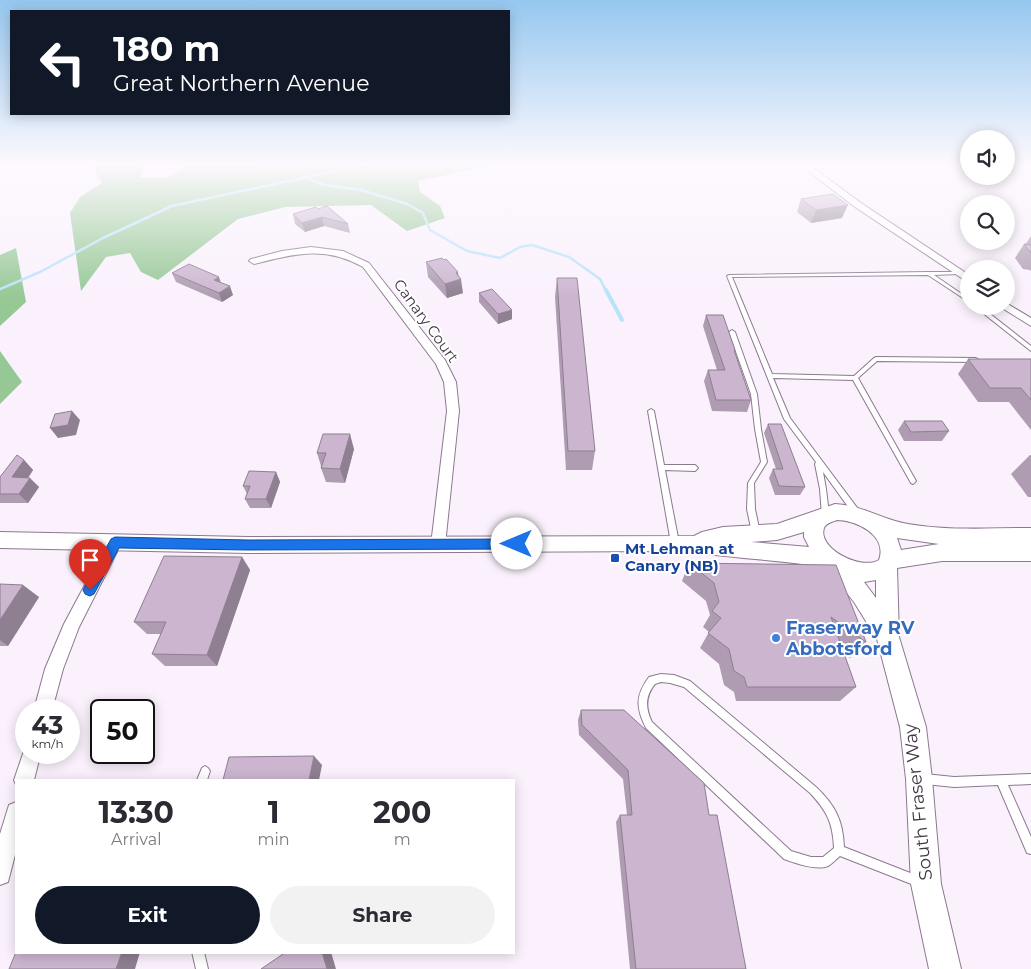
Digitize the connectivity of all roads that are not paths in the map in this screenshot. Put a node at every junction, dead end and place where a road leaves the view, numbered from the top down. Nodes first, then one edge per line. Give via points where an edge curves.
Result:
1 (864, 209) edge
2 (254, 261) dead end
3 (927, 273) junction
4 (959, 273) joint
5 (960, 296) edge
6 (1015, 312) edge
7 (988, 315) edge
8 (1031, 323) edge
9 (732, 332) dead end
10 (1031, 349) edge
11 (982, 360) edge
12 (770, 376) junction
13 (855, 378) junction
14 (651, 411) dead end
15 (818, 462) junction
16 (662, 467) junction
17 (695, 468) dead end
18 (913, 481) dead end
19 (821, 517) junction
20 (865, 518) junction
21 (756, 534) junction
22 (1031, 536) edge
23 (0, 540) edge
24 (115, 542) junction
25 (679, 543) junction
26 (438, 545) junction
27 (1031, 552) edge
28 (830, 559) junction
29 (888, 563) junction
30 (888, 637) junction
31 (46, 699) edge
32 (29, 764) edge
33 (24, 779) edge
34 (919, 779) junction
35 (1031, 780) edge
36 (1001, 781) junction
37 (15, 818) edge
38 (1031, 849) edge
39 (838, 850) junction
40 (7, 864) edge
41 (926, 884) junction
42 (198, 954) edge
43 (202, 969) edge
44 (944, 969) edge

1 - 4 street
2 - 26 street, Canary Court via 308,250 335,252 355,258 366,265 441,362 450,382 453,411
3 - 4 lane
3 - 5 lane
3 - 12 lane via 729,276
6 - 8 street
7 - 10 lane
9 - 21 lane via 754,394 764,462 751,483 751,509
11 - 13 lane via 876,359
12 - 13 lane
12 - 15 lane via 787,419
13 - 18 lane
14 - 16 lane
15 - 19 lane via 823,489
15 - 20 lane
16 - 17 lane
16 - 25 lane
19 - 20 main road via 841,512
19 - 21 main road via 777,532
19 - 28 main road via 814,528 814,538 818,548
20 - 22 main road via 894,530 926,534
20 - 29 main road via 888,539 892,549
21 - 25 main road
23 - 24 main road
24 - 26 main road
24 - 31 street via 72,624
25 - 26 main road
25 - 28 main road
27 - 29 main road via 938,551 908,555
28 - 29 main road via 852,571 866,573 878,571
28 - 30 main road, South Fraser Way via 862,595
29 - 30 main road, South Fraser Way
30 - 34 main road, South Fraser Way via 913,728
32 - 33 street
34 - 36 lane
34 - 41 main road, South Fraser Way
35 - 36 lane
36 - 38 lane
37 - 40 street
39 - 39 lane via 825,862 812,862 788,855 776,845 649,725 641,705 644,691 652,680 663,677 687,684 813,790 831,810 838,829
39 - 41 lane
41 - 44 main road, South Fraser Way
42 - 43 lane

